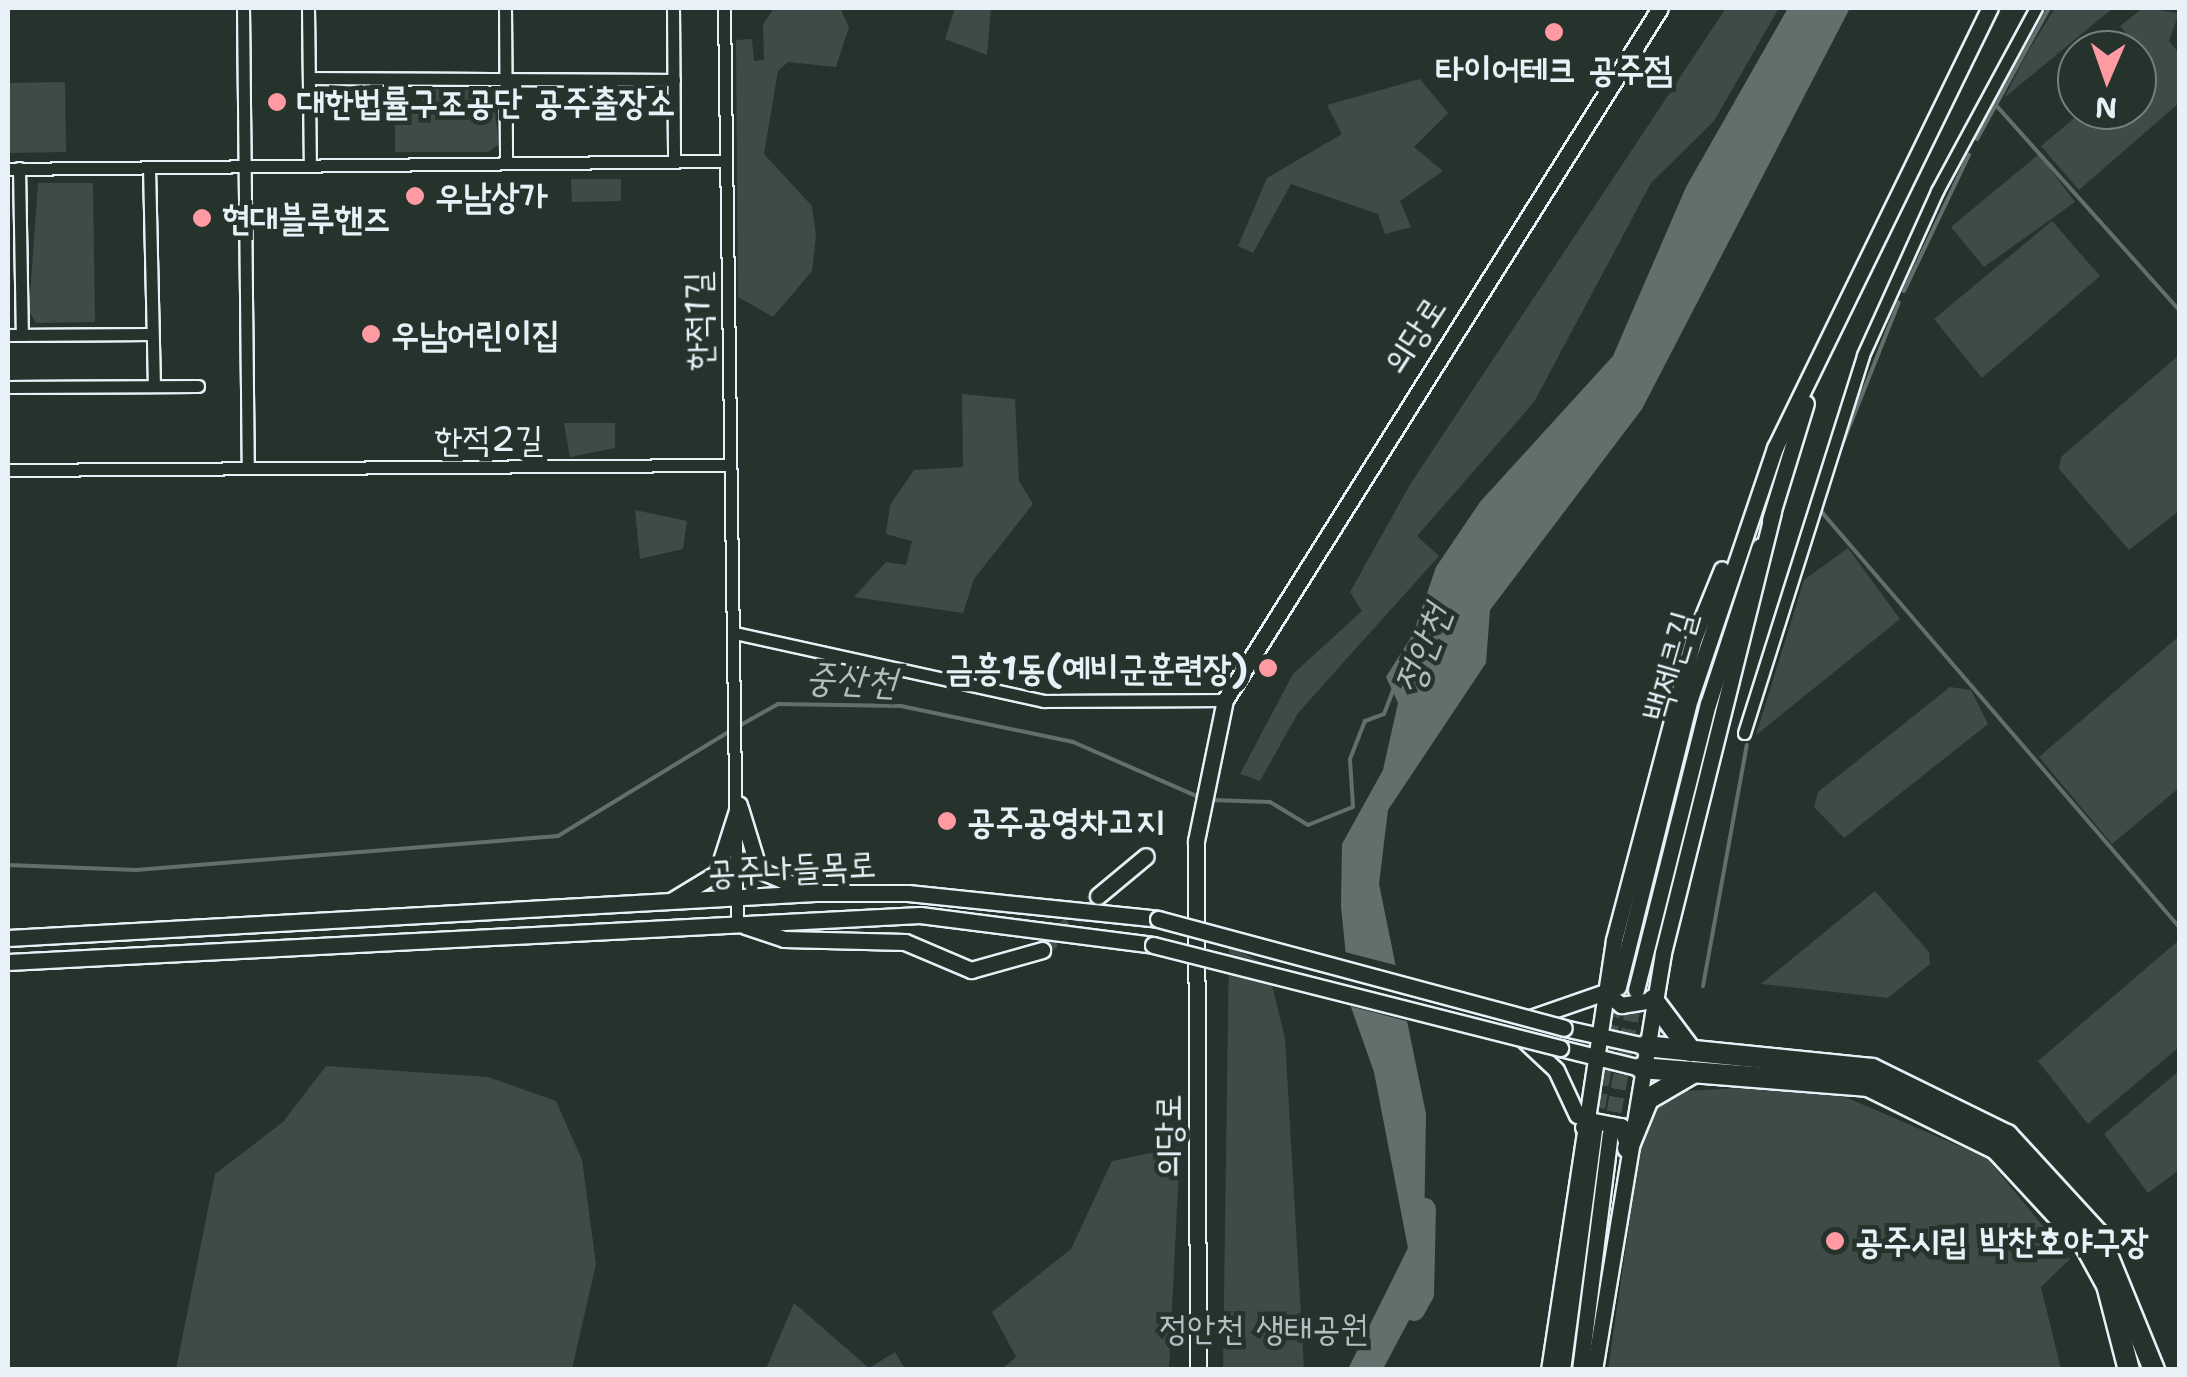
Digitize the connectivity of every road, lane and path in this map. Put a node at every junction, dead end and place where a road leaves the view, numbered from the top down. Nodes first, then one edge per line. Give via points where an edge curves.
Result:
1 (243, 8) edge
2 (308, 8) edge
3 (506, 8) edge
4 (673, 8) edge
5 (724, 8) edge
6 (1660, 8) edge
7 (1990, 8) edge
8 (2036, 8) edge
9 (309, 78) junction
10 (506, 80) junction
11 (674, 80) junction
12 (725, 161) junction
13 (506, 162) junction
14 (674, 162) junction
15 (310, 163) junction
16 (244, 165) junction
17 (149, 166) junction
18 (13, 168) edge
19 (22, 334) junction
20 (152, 334) junction
21 (8, 335) edge
22 (1814, 375) junction
23 (154, 386) junction
24 (198, 386) dead end
25 (8, 387) edge
26 (730, 465) junction
27 (248, 468) junction
28 (8, 470) edge
29 (735, 633) junction
30 (1225, 700) junction
31 (1744, 732) dead end
32 (739, 804) junction
33 (1146, 856) dead end
34 (815, 893) junction
35 (1098, 896) tunnel mouth
36 (737, 899) junction
37 (662, 904) junction
38 (737, 923) junction
39 (8, 938) edge
40 (1042, 950) tunnel mouth
41 (8, 962) edge
42 (1611, 989) junction
43 (1645, 995) junction
44 (1565, 1020) junction
45 (1596, 1035) junction
46 (1524, 1040) junction
47 (1645, 1046) junction
48 (1592, 1060) junction
49 (1697, 1064) junction
50 (1642, 1068) junction
51 (1578, 1140) junction
52 (1628, 1148) junction
53 (1198, 1370) edge
54 (1549, 1370) edge
55 (1562, 1370) edge
56 (1580, 1370) edge
57 (1594, 1370) edge
58 (2128, 1370) edge
59 (2156, 1370) edge

1 - 16 street
2 - 9 street
3 - 10 street
4 - 11 street
5 - 12 street, 한적1길
6 - 30 main road, 의당로
7 - 22 main road, 백제큰길
8 - 31 street via 1937,191 1864,356
9 - 10 street
9 - 15 street
10 - 11 street
10 - 13 street
11 - 14 street
12 - 14 street
12 - 26 street, 한적1길
13 - 14 street
13 - 15 street
15 - 16 street
16 - 17 street
16 - 27 street
17 - 18 street
17 - 20 street
18 - 19 street
19 - 20 street
19 - 21 street
20 - 23 street
22 - 42 main road, 백제큰길 via 1755,507 1690,699
22 - 43 main road, 백제큰길
23 - 24 street
23 - 25 street
26 - 27 street, 한적2길
26 - 29 street, 한적1길
27 - 28 street, 한적2길
29 - 30 street via 1044,701
29 - 32 street, 한적1길
30 - 53 main road, 의당로 via 1203,778 1196,842
32 - 34 main road via 758,870
32 - 36 street, 한적1길
32 - 37 main road via 717,873
33 - 35 main road
34 - 36 main road, 공주나들목로
34 - 44 main road, 공주나들목로, bridge via 908,892 1158,919 1532,1018
36 - 37 main road, 공주나들목로
36 - 38 street, 한적1길
37 - 39 main road, 공주나들목로
38 - 40 main road via 784,939 905,942 971,970
38 - 41 main road, 공주나들목로
38 - 46 main road, 공주나들목로, bridge via 920,916 1153,945
42 - 43 main road via 1621,1006
42 - 44 main road
42 - 45 main road, 백제큰길
43 - 47 main road, 백제큰길
43 - 49 highway
44 - 45 main road, 공주나들목로
45 - 47 main road, 공주나들목로
45 - 48 main road, 백제큰길
46 - 48 main road, 공주나들목로, bridge
46 - 51 main road via 1556,1070 1577,1105
47 - 49 highway
47 - 50 main road, 백제큰길
48 - 50 main road, 공주나들목로
48 - 51 main road, 백제큰길
49 - 50 highway
49 - 52 highway via 1648,1099
49 - 58 highway via 1868,1086 1996,1149 2084,1245
49 - 59 highway via 1872,1069 2007,1135 2100,1235
50 - 52 main road, 백제큰길
51 - 52 main road via 1584,1123 1600,1120 1621,1126
51 - 54 main road
52 - 57 main road, 백제큰길
55 - 56 main road via 1602,1132

